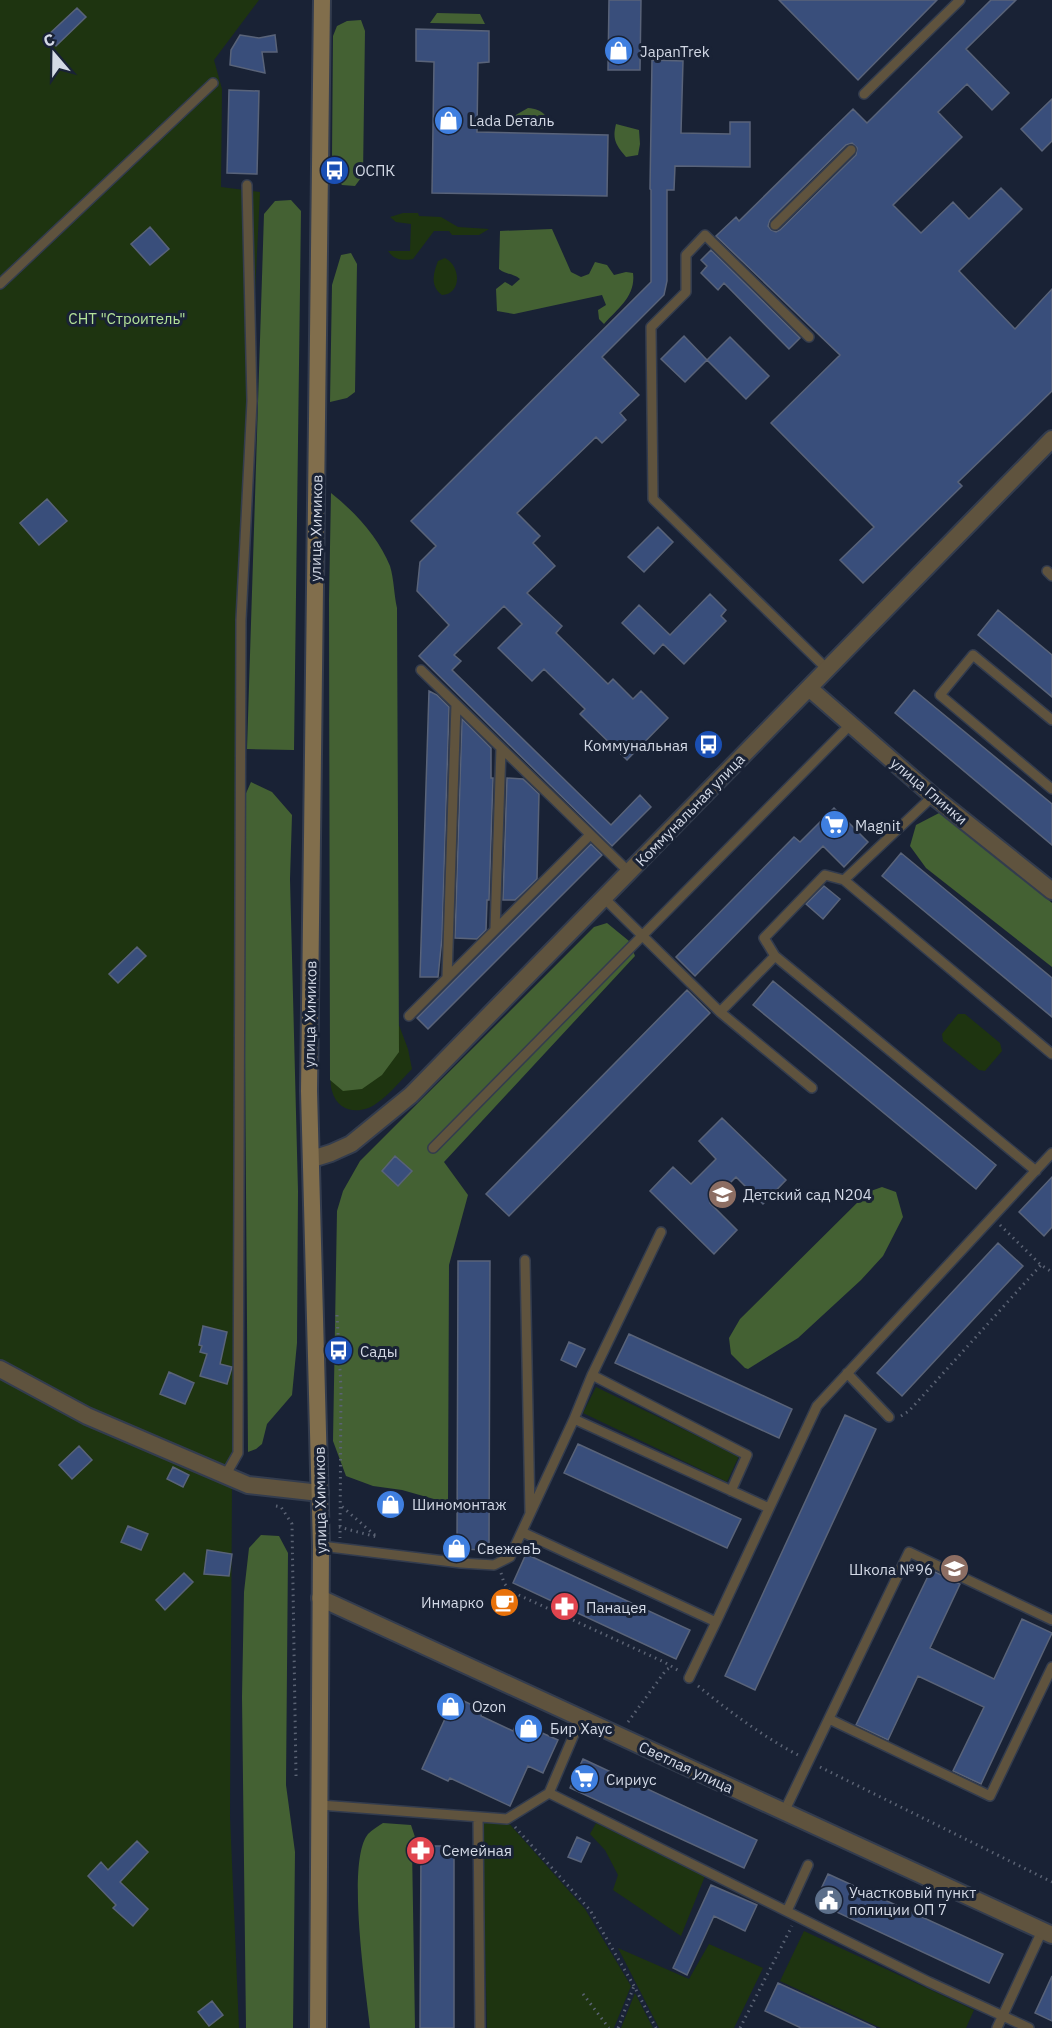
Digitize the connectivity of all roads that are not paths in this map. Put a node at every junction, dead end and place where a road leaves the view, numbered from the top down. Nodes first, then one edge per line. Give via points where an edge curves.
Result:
1 (322, 0) edge
2 (960, 0) edge
3 (213, 83) dead end
4 (864, 94) dead end
5 (851, 150) dead end
6 (248, 186) dead end
7 (775, 225) dead end
8 (0, 284) edge
9 (809, 337) dead end
10 (1052, 440) edge
11 (827, 669) junction
12 (421, 670) dead end
13 (809, 688) junction
14 (456, 704) junction
15 (1052, 720) edge
16 (851, 724) junction
17 (501, 748) junction
18 (1052, 789) edge
19 (933, 796) junction
20 (590, 834) junction
21 (629, 872) junction
22 (844, 880) junction
23 (1052, 891) edge
24 (604, 898) junction
25 (495, 930) junction
26 (642, 935) junction
27 (775, 956) junction
28 (447, 978) junction
29 (720, 1012) junction
30 (409, 1016) dead end
31 (1052, 1054) edge
32 (812, 1088) dead end
33 (433, 1148) dead end
34 (1052, 1153) edge
35 (312, 1159) junction
36 (1036, 1171) junction
37 (661, 1232) dead end
38 (525, 1260) dead end
39 (0, 1369) edge
40 (847, 1373) junction
41 (592, 1375) junction
42 (889, 1417) road end
43 (574, 1419) junction
44 (225, 1476) junction
45 (731, 1491) junction
46 (320, 1493) junction
47 (769, 1508) junction
48 (530, 1515) junction
49 (522, 1532) junction
50 (321, 1546) junction
51 (320, 1598) junction
52 (1052, 1620) edge
53 (716, 1622) junction
54 (1052, 1667) edge
55 (689, 1678) road end
56 (581, 1718) junction
57 (829, 1719) junction
58 (549, 1793) junction
59 (320, 1805) junction
60 (784, 1812) junction
61 (478, 1817) junction
62 (808, 1865) dead end
63 (787, 1911) junction
64 (1047, 1933) edge
65 (1002, 2016) junction
66 (318, 2028) edge
67 (480, 2028) edge
68 (997, 2028) edge
69 (1029, 2028) edge

1 - 35 main road, улица Химиков via 309,1067
2 - 4 lane
3 - 8 lane
5 - 7 lane
6 - 44 lane via 252,401 241,620 238,1453
9 - 11 lane via 705,235 686,255 686,292 651,327 652,499
10 - 11 street, Коммунальная улица
11 - 13 street, Коммунальная улица
12 - 14 lane
13 - 16 street, улица Глинки
13 - 21 street, Коммунальная улица
14 - 17 lane
14 - 28 lane
15 - 18 lane via 973,655 940,695
16 - 19 street, улица Глинки
16 - 26 lane
17 - 20 lane
17 - 25 lane
19 - 22 lane
19 - 23 street, улица Глинки
20 - 21 lane
20 - 25 lane
21 - 24 street, Коммунальная улица
22 - 27 lane via 825,875 764,938
22 - 31 lane
24 - 26 lane
24 - 35 street, Коммунальная улица via 411,1095 351,1144
25 - 28 lane
26 - 29 lane
26 - 33 lane
27 - 29 lane
27 - 36 lane
28 - 30 lane
29 - 32 lane
34 - 36 lane
35 - 46 main road, улица Химиков
36 - 40 lane
37 - 41 lane
38 - 48 lane
39 - 44 street via 87,1416
40 - 42 lane
40 - 47 lane via 817,1406
41 - 43 lane
41 - 45 lane via 747,1455
43 - 45 lane
43 - 48 lane
44 - 46 street via 248,1485
45 - 47 lane
46 - 50 main road, улица Химиков
47 - 53 lane
48 - 49 lane
49 - 50 lane via 510,1557 497,1563 461,1563
49 - 53 lane
50 - 51 main road, улица Химиков
51 - 56 street, Светлая улица
51 - 59 main road, улица Химиков
52 - 57 lane via 909,1552
53 - 55 lane
54 - 57 lane via 990,1796
56 - 58 lane
56 - 60 street, Светлая улица
57 - 60 lane
58 - 61 lane via 507,1819
58 - 63 lane
59 - 61 lane
59 - 66 main road, улица Химиков
60 - 64 street, Светлая улица
61 - 67 lane
62 - 63 lane
63 - 65 lane
64 - 65 lane
65 - 68 lane
65 - 69 lane

